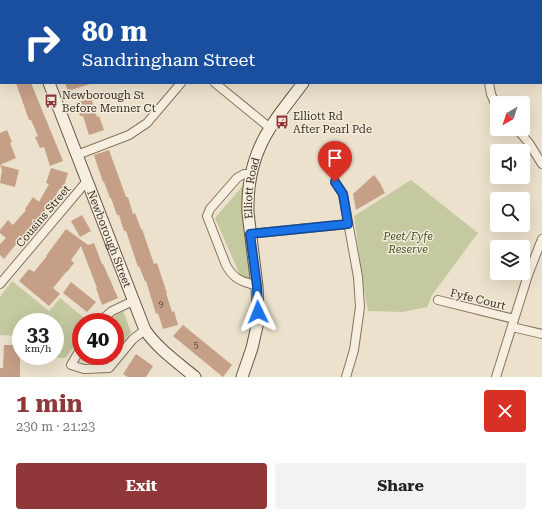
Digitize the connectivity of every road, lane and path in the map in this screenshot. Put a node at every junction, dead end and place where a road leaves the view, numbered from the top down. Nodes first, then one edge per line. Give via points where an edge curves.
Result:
1 (49, 84) edge
2 (180, 84) edge
3 (215, 84) edge
4 (302, 84) edge
5 (489, 84) edge
6 (492, 96) edge
7 (270, 128) junction
8 (523, 136) edge
9 (77, 155) junction
10 (542, 164) edge
11 (251, 174) junction
12 (87, 181) junction
13 (335, 182) dead end
14 (348, 224) junction
15 (250, 234) junction
16 (542, 240) edge
17 (0, 284) edge
18 (257, 286) junction
19 (438, 300) dead end
20 (133, 301) junction
21 (110, 313) edge
22 (513, 323) junction
23 (145, 330) junction
24 (542, 334) edge
25 (124, 350) edge
26 (72, 363) edge
27 (111, 365) edge
28 (195, 377) edge
29 (242, 377) edge
30 (346, 377) edge
31 (496, 377) edge

1 - 9 street, Newborough Street
2 - 9 street via 147,123 129,135
3 - 7 street
4 - 7 street, Elliott Road
5 - 6 street
7 - 11 street, Elliott Road
8 - 10 street
9 - 12 street, Newborough Street
11 - 15 street, Elliott Road via 248,201
11 - 18 street via 237,178 207,216 230,272 241,281
12 - 17 street, Cousins Street
12 - 20 street, Newborough Street
13 - 14 street via 343,194
14 - 15 street
14 - 30 street via 358,277 360,307 354,350
15 - 18 street, Elliott Road
16 - 22 street
18 - 29 street, Elliott Road via 257,326
19 - 22 street, Fyfe Court
20 - 21 street
20 - 23 street, Newborough Street
22 - 24 street, Fyfe Court
22 - 31 street
23 - 25 street
23 - 28 street, Newborough Street via 159,347
26 - 27 street via 84,369 109,368

